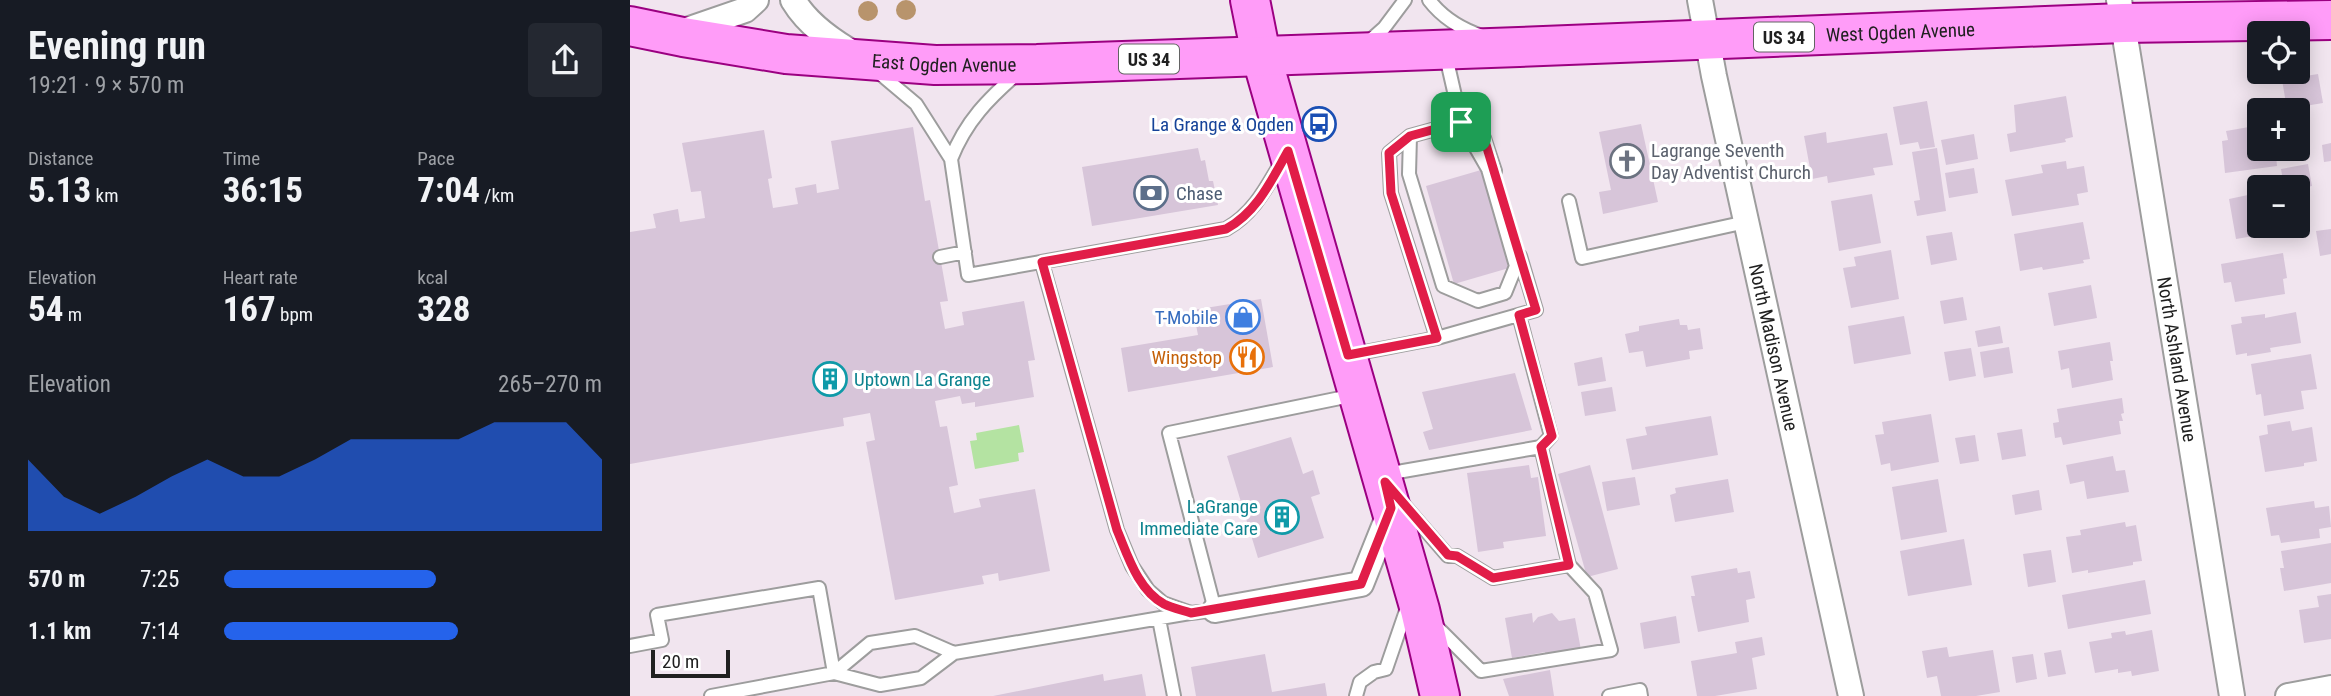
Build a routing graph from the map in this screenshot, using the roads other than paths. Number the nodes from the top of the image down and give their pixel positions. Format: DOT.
graph roads {
  1 [pos="756,0"];
  2 [pos="793,0"];
  3 [pos="1250,0"];
  4 [pos="1405,0"];
  5 [pos="1429,0"];
  6 [pos="1700,0"];
  7 [pos="2121,11"];
  8 [pos="2331,20"];
  9 [pos="630,26"];
  10 [pos="672,35"];
  11 [pos="1706,40"];
  12 [pos="1519,47"];
  13 [pos="1444,48"];
  14 [pos="1357,51"];
  15 [pos="1261,55"];
  16 [pos="864,60"];
  17 [pos="1037,64"];
  18 [pos="1461,122"];
  19 [pos="1410,136"];
  20 [pos="1288,151"];
  21 [pos="951,159"];
  22 [pos="1569,201"];
  23 [pos="1746,222"];
  24 [pos="965,252"];
  25 [pos="940,257"];
  26 [pos="1042,262"];
  27 [pos="1519,315"];
  28 [pos="1437,338"];
  29 [pos="1348,355"];
  30 [pos="1359,394"];
  31 [pos="1541,447"];
  32 [pos="1386,488"];
  33 [pos="1569,565"];
  34 [pos="1417,599"];
  35 [pos="1215,610"];
  36 [pos="1191,613"];
  37 [pos="1159,619"];
  38 [pos="630,646"];
  39 [pos="954,653"];
  40 [pos="834,673"];
  41 [pos="2331,688"];
  42 [pos="711,696"];
  43 [pos="1174,696"];
  44 [pos="1356,696"];
  45 [pos="1440,696"];
  46 [pos="1609,696"];
  47 [pos="1642,696"];
  48 [pos="1851,696"];
  49 [pos="2232,696"];
  50 [pos="2288,696"];
  1 -- 10 [label="street"];
  2 -- 16 [label="street"];
  3 -- 15 [label="main road"];
  4 -- 14 [label="lane"];
  5 -- 12 [label="lane"];
  6 -- 11 [label="street, North Madison Avenue"];
  7 -- 8 [label="main road, West Ogden Avenue / US 34"];
  7 -- 11 [label="main road, West Ogden Avenue / US 34"];
  7 -- 49 [label="street, North Ashland Avenue"];
  9 -- 10 [label="main road, East Ogden Avenue / US 34"];
  10 -- 16 [label="main road, East Ogden Avenue / US 34"];
  11 -- 12 [label="main road, West Ogden Avenue / US 34"];
  11 -- 23 [label="street, North Madison Avenue"];
  12 -- 13 [label="main road, West Ogden Avenue / US 34"];
  13 -- 14 [label="main road, West Ogden Avenue / US 34"];
  13 -- 18 [label="lane"];
  14 -- 15 [label="main road, West Ogden Avenue / US 34"];
  15 -- 17 [label="main road, East Ogden Avenue / US 34"];
  15 -- 20 [label="main road"];
  16 -- 17 [label="main road, East Ogden Avenue / US 34"];
  16 -- 21 [label="lane"];
  17 -- 21 [label="lane"];
  18 -- 19 [label="lane"];
  18 -- 19 [label="lane"];
  18 -- 27 [label="lane"];
  19 -- 28 [label="lane"];
  20 -- 26 [label="lane"];
  20 -- 29 [label="main road"];
  21 -- 24 [label="lane"];
  22 -- 23 [label="lane"];
  23 -- 48 [label="street, North Madison Avenue"];
  24 -- 25 [label="lane"];
  24 -- 26 [label="lane"];
  26 -- 36 [label="lane"];
  27 -- 28 [label="lane"];
  27 -- 31 [label="lane"];
  28 -- 29 [label="lane"];
  29 -- 30 [label="main road"];
  30 -- 32 [label="main road"];
  30 -- 35 [label="lane"];
  31 -- 32 [label="lane"];
  31 -- 33 [label="lane"];
  32 -- 33 [label="lane"];
  32 -- 34 [label="main road"];
  32 -- 35 [label="street"];
  33 -- 34 [label="lane"];
  34 -- 44 [label="lane"];
  34 -- 45 [label="main road"];
  35 -- 36 [label="lane"];
  36 -- 37 [label="lane"];
  37 -- 39 [label="lane"];
  37 -- 43 [label="lane"];
  38 -- 40 [label="lane"];
  39 -- 40 [label="lane"];
  39 -- 40 [label="lane"];
  40 -- 42 [label="lane"];
  41 -- 50 [label="street"];
  46 -- 47 [label="lane"];
}
